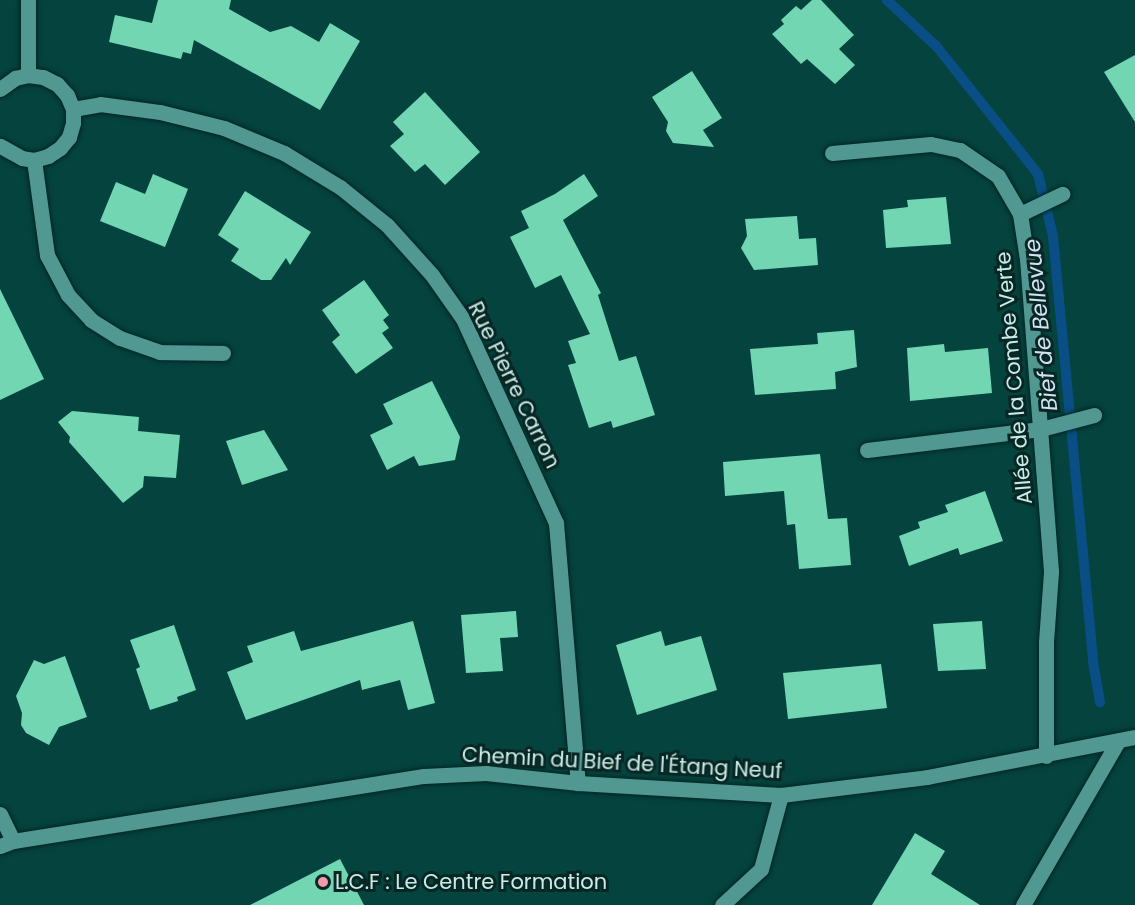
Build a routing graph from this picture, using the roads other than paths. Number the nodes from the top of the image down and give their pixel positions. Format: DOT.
graph roads {
  1 [pos="28,0"];
  2 [pos="28,75"];
  3 [pos="0,89"];
  4 [pos="73,109"];
  5 [pos="0,146"];
  6 [pos="832,153"];
  7 [pos="34,160"];
  8 [pos="1062,194"];
  9 [pos="1020,214"];
  10 [pos="223,353"];
  11 [pos="1094,415"];
  12 [pos="1041,429"];
  13 [pos="867,450"];
  14 [pos="1135,737"];
  15 [pos="1118,741"];
  16 [pos="1046,756"];
  17 [pos="578,783"];
  18 [pos="781,795"];
  19 [pos="0,814"];
  20 [pos="6,844"];
  21 [pos="722,905"];
  22 [pos="1023,905"];
  1 -- 2 [label="street"];
  2 -- 3 [label="street"];
  2 -- 4 [label="street"];
  4 -- 7 [label="street"];
  4 -- 17 [label="street, Rue Pierre Carron"];
  5 -- 7 [label="street"];
  6 -- 9 [label="street, Allée de la Combe Verte"];
  7 -- 10 [label="street"];
  8 -- 9 [label="street"];
  9 -- 12 [label="street, Allée de la Combe Verte"];
  11 -- 12 [label="street"];
  12 -- 13 [label="street"];
  12 -- 16 [label="street, Allée de la Combe Verte"];
  14 -- 15 [label="street, Chemin du Bief de l'Étang Neuf"];
  15 -- 16 [label="street, Chemin du Bief de l'Étang Neuf"];
  15 -- 22 [label="street"];
  16 -- 18 [label="street, Chemin du Bief de l'Étang Neuf"];
  17 -- 18 [label="street, Chemin du Bief de l'Étang Neuf"];
  17 -- 20 [label="street, Chemin du Bief de l'Étang Neuf"];
  18 -- 21 [label="street"];
  19 -- 20 [label="street"];
}
